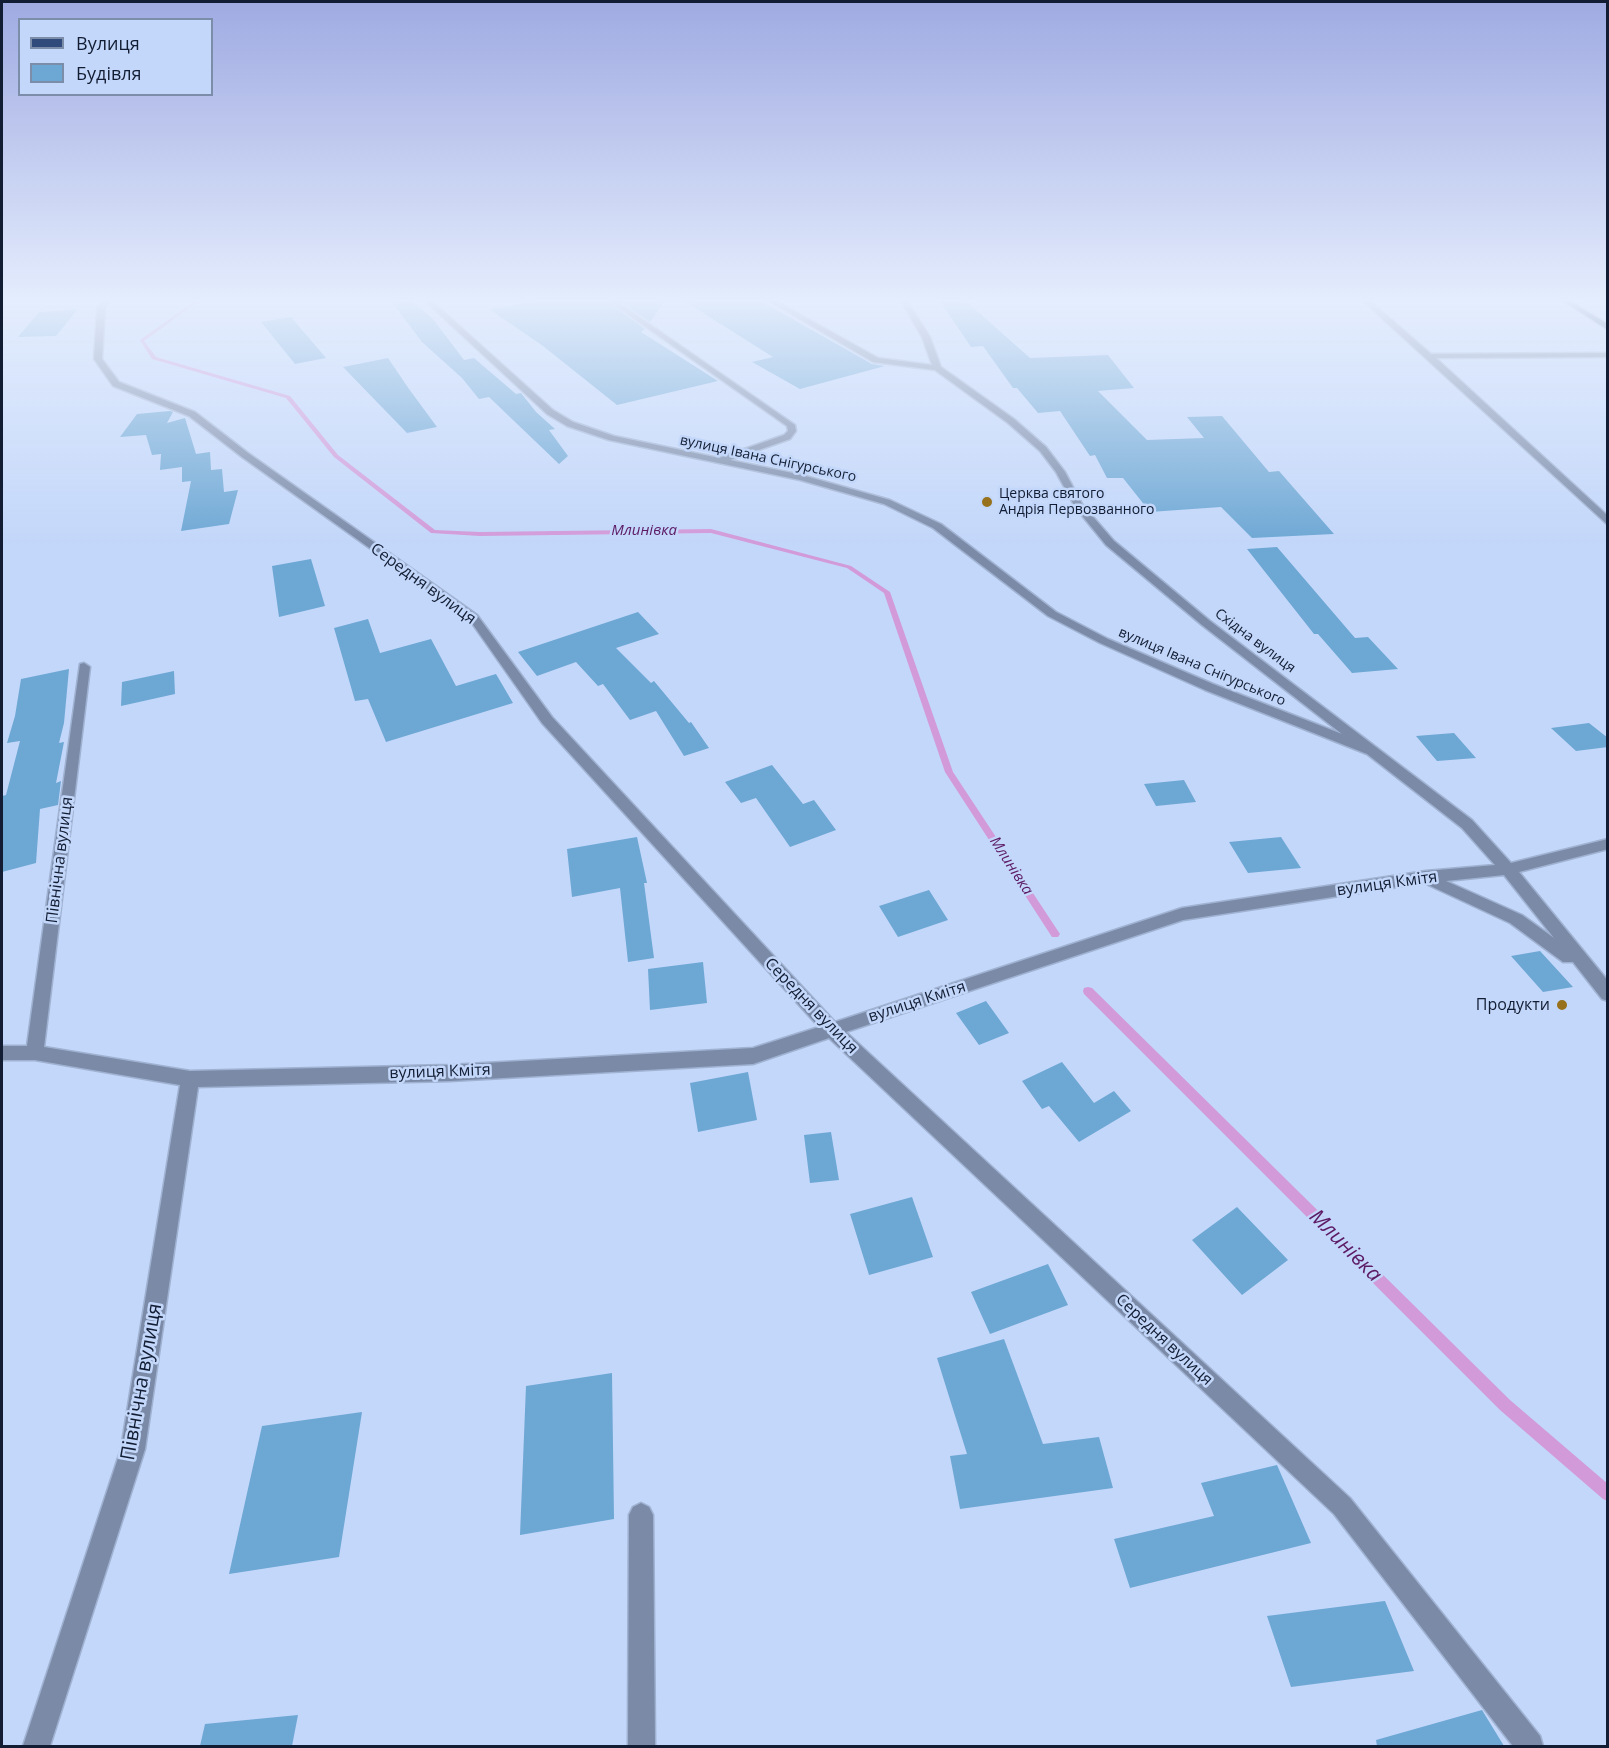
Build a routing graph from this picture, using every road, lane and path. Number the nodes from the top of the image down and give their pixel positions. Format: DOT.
graph roads {
  1 [pos="115,383"];
  2 [pos="518,383"];
  3 [pos="730,383"];
  4 [pos="957,383"];
  5 [pos="1458,383"];
  6 [pos="719,461"];
  7 [pos="1608,522"];
  8 [pos="84,667"];
  9 [pos="1375,752"];
  10 [pos="1608,844"];
  11 [pos="1508,869"];
  12 [pos="1426,877"];
  13 [pos="1590,973"];
  14 [pos="1608,994"];
  15 [pos="832,1030"];
  16 [pos="2,1053"];
  17 [pos="35,1053"];
  18 [pos="190,1078"];
  19 [pos="641,1515"];
  20 [pos="36,1746"];
  21 [pos="642,1746"];
  22 [pos="1530,1746"];
  1 -- 15 [label="street, Середня вулиця"];
  2 -- 6 [label="street, вулиця Івана Снігурського"];
  3 -- 6 [label="street"];
  4 -- 9 [label="street, Східна вулиця"];
  5 -- 7 [label="street"];
  6 -- 9 [label="street, вулиця Івана Снігурського"];
  8 -- 17 [label="street, Північна вулиця"];
  9 -- 11 [label="street, Східна вулиця"];
  10 -- 11 [label="street, вулиця Кмітя"];
  11 -- 12 [label="street, вулиця Кмітя"];
  11 -- 13 [label="street, Східна вулиця"];
  12 -- 13 [label="street"];
  12 -- 15 [label="street, вулиця Кмітя"];
  13 -- 14 [label="street, Східна вулиця"];
  15 -- 18 [label="street, вулиця Кмітя"];
  15 -- 22 [label="street, Середня вулиця"];
  16 -- 17 [label="street, вулиця Кмітя"];
  17 -- 18 [label="street, вулиця Кмітя"];
  18 -- 20 [label="street, Північна вулиця"];
  19 -- 21 [label="street"];
}
